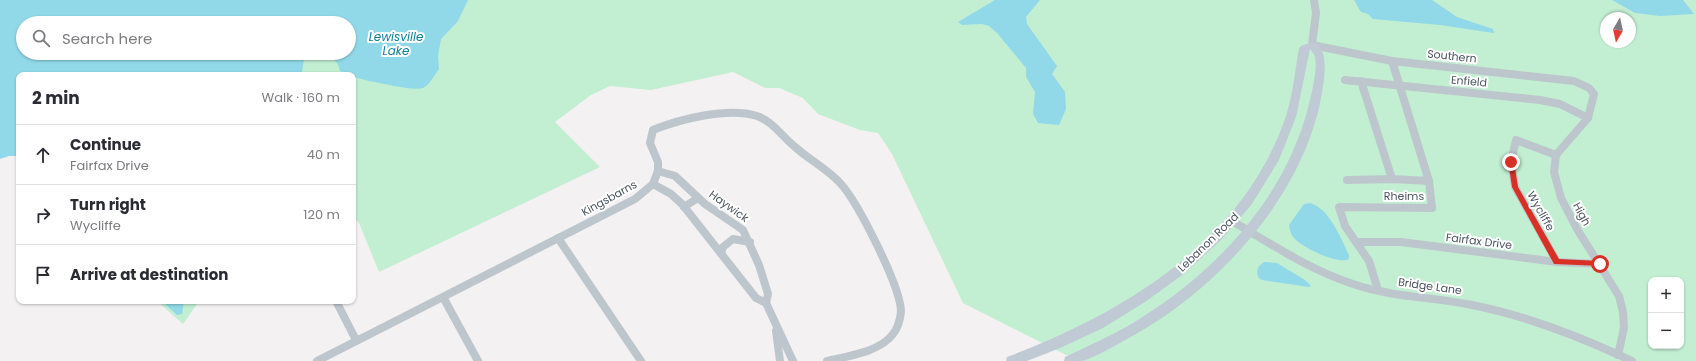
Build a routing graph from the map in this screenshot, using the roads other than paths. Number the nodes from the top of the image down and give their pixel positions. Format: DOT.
graph roads {
  1 [pos="1314,0"];
  2 [pos="1312,45"];
  3 [pos="1392,61"];
  4 [pos="1346,80"];
  5 [pos="1361,81"];
  6 [pos="1398,86"];
  7 [pos="1291,116"];
  8 [pos="1588,118"];
  9 [pos="1309,123"];
  10 [pos="1556,155"];
  11 [pos="658,171"];
  12 [pos="1392,179"];
  13 [pos="1347,180"];
  14 [pos="1428,181"];
  15 [pos="653,184"];
  16 [pos="698,198"];
  17 [pos="684,207"];
  18 [pos="1232,221"];
  19 [pos="1250,231"];
  20 [pos="558,238"];
  21 [pos="750,242"];
  22 [pos="1356,242"];
  23 [pos="720,253"];
  24 [pos="1557,262"];
  25 [pos="1600,264"];
  26 [pos="1378,290"];
  27 [pos="443,297"];
  28 [pos="766,303"];
  29 [pos="338,304"];
  30 [pos="775,324"];
  31 [pos="356,340"];
  32 [pos="1618,355"];
  33 [pos="317,361"];
  34 [pos="478,361"];
  35 [pos="641,361"];
  36 [pos="780,361"];
  37 [pos="793,361"];
  38 [pos="827,361"];
  39 [pos="1012,361"];
  40 [pos="1070,361"];
  41 [pos="1632,361"];
  1 -- 2 [label="street, Lebanon Road"];
  2 -- 3 [label="street, Southern"];
  2 -- 7 [label="street, Lebanon Road"];
  2 -- 9 [label="street, Lebanon Road"];
  3 -- 6 [label="street, Rheims"];
  3 -- 8 [label="street, Southern"];
  4 -- 5 [label="street, Enfield"];
  5 -- 6 [label="street, Enfield"];
  5 -- 12 [label="street"];
  6 -- 8 [label="street, Enfield"];
  6 -- 14 [label="street, Rheims"];
  7 -- 9 [label="street"];
  7 -- 18 [label="street, Lebanon Road"];
  8 -- 10 [label="street"];
  9 -- 19 [label="street, Lebanon Road"];
  10 -- 24 [label="street, Wycliffe"];
  10 -- 25 [label="street, High"];
  11 -- 15 [label="street, Kingsbarns"];
  11 -- 16 [label="street, Haywick"];
  11 -- 38 [label="street"];
  12 -- 13 [label="street"];
  12 -- 14 [label="street"];
  14 -- 22 [label="street, Rheims"];
  15 -- 17 [label="street, Haywick"];
  15 -- 20 [label="street, Kingsbarns"];
  16 -- 17 [label="street"];
  16 -- 21 [label="street, Haywick"];
  17 -- 23 [label="street, Haywick"];
  18 -- 19 [label="street, Bridge Lane"];
  18 -- 39 [label="street, Lebanon Road"];
  19 -- 26 [label="street, Bridge Lane"];
  19 -- 40 [label="street, Lebanon Road"];
  20 -- 27 [label="street, Kingsbarns"];
  20 -- 35 [label="street"];
  21 -- 23 [label="street"];
  21 -- 28 [label="street, Haywick"];
  22 -- 24 [label="street, Fairfax Drive"];
  22 -- 26 [label="street, Rheims"];
  23 -- 28 [label="street, Haywick"];
  24 -- 25 [label="street, Fairfax Drive"];
  25 -- 32 [label="street, High"];
  26 -- 32 [label="street, Bridge Lane"];
  27 -- 31 [label="street, Kingsbarns"];
  27 -- 34 [label="street"];
  28 -- 30 [label="street, Haywick"];
  29 -- 31 [label="street"];
  30 -- 36 [label="street, Haywick"];
  30 -- 37 [label="street, Haywick"];
  31 -- 33 [label="street, Kingsbarns"];
  32 -- 41 [label="street, Bridge Lane"];
}
